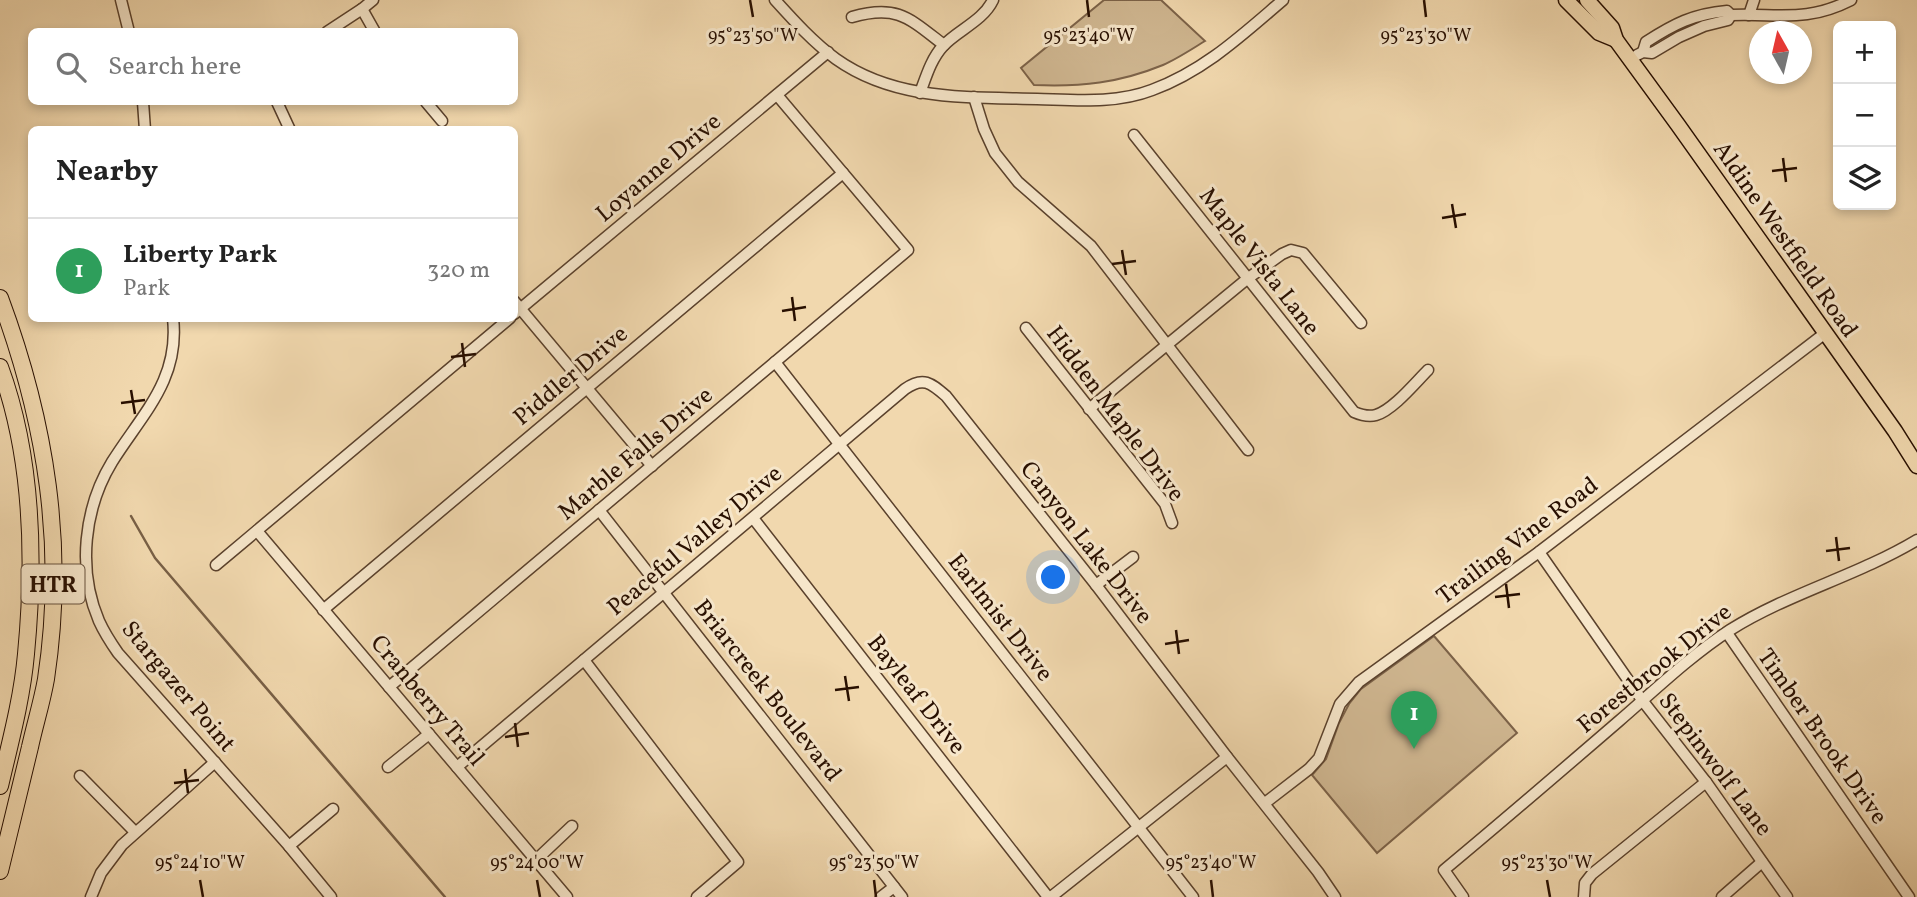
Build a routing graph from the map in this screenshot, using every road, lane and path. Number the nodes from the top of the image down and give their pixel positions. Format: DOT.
graph roads {
  1 [pos="121,0"];
  2 [pos="373,0"];
  3 [pos="775,0"];
  4 [pos="993,0"];
  5 [pos="1283,0"];
  6 [pos="1566,0"];
  7 [pos="1587,0"];
  8 [pos="1754,0"];
  9 [pos="1851,0"];
  10 [pos="362,9"];
  11 [pos="1749,15"];
  12 [pos="852,17"];
  13 [pos="128,28"];
  14 [pos="333,28"];
  15 [pos="373,28"];
  16 [pos="1616,40"];
  17 [pos="944,45"];
  18 [pos="828,52"];
  19 [pos="1630,60"];
  20 [pos="920,93"];
  21 [pos="777,95"];
  22 [pos="974,97"];
  23 [pos="143,105"];
  24 [pos="278,105"];
  25 [pos="429,105"];
  26 [pos="442,121"];
  27 [pos="145,126"];
  28 [pos="288,126"];
  29 [pos="1134,135"];
  30 [pos="843,173"];
  31 [pos="1247,279"];
  32 [pos="0,298"];
  33 [pos="518,307"];
  34 [pos="518,309"];
  35 [pos="173,322"];
  36 [pos="505,322"];
  37 [pos="1361,323"];
  38 [pos="1026,328"];
  39 [pos="1825,334"];
  40 [pos="1167,345"];
  41 [pos="775,362"];
  42 [pos="0,367"];
  43 [pos="1428,370"];
  44 [pos="587,388"];
  45 [pos="1089,409"];
  46 [pos="959,413"];
  47 [pos="841,444"];
  48 [pos="1248,450"];
  49 [pos="652,466"];
  50 [pos="1917,466"];
  51 [pos="599,510"];
  52 [pos="753,518"];
  53 [pos="1172,523"];
  54 [pos="257,531"];
  55 [pos="1917,540"];
  56 [pos="1539,552"];
  57 [pos="1133,556"];
  58 [pos="216,565"];
  59 [pos="1096,585"];
  60 [pos="665,592"];
  61 [pos="323,610"];
  62 [pos="1727,633"];
  63 [pos="584,660"];
  64 [pos="389,687"];
  65 [pos="1642,700"];
  66 [pos="429,734"];
  67 [pos="1227,757"];
  68 [pos="215,762"];
  69 [pos="388,767"];
  70 [pos="457,767"];
  71 [pos="80,776"];
  72 [pos="1706,782"];
  73 [pos="0,786"];
  74 [pos="1265,803"];
  75 [pos="333,809"];
  76 [pos="572,826"];
  77 [pos="1139,828"];
  78 [pos="135,832"];
  79 [pos="289,846"];
  80 [pos="536,860"];
  81 [pos="1762,862"];
  82 [pos="0,871"];
  83 [pos="894,887"];
  84 [pos="91,897"];
  85 [pos="331,897"];
  86 [pos="567,897"];
  87 [pos="697,897"];
  88 [pos="881,897"];
  89 [pos="902,897"];
  90 [pos="1050,897"];
  91 [pos="1194,897"];
  92 [pos="1335,897"];
  93 [pos="1463,897"];
  94 [pos="1584,897"];
  95 [pos="1722,897"];
  96 [pos="1787,897"];
  97 [pos="1909,897"];
  1 -- 13 [label="street"];
  2 -- 10 [label="street"];
  3 -- 18 [label="street"];
  4 -- 17 [label="street"];
  5 -- 22 [label="street"];
  6 -- 16 [label="main road, Aldine Westfield Road"];
  7 -- 16 [label="main road, Aldine Westfield Road"];
  8 -- 11 [label="street"];
  9 -- 11 [label="street"];
  10 -- 14 [label="street"];
  10 -- 15 [label="street"];
  11 -- 19 [label="street"];
  12 -- 17 [label="street"];
  16 -- 19 [label="main road, Aldine Westfield Road"];
  17 -- 20 [label="street"];
  18 -- 20 [label="street"];
  18 -- 21 [label="street, Loyanne Drive"];
  19 -- 39 [label="main road, Aldine Westfield Road"];
  20 -- 22 [label="street"];
  21 -- 30 [label="street"];
  21 -- 33 [label="street, Loyanne Drive"];
  22 -- 40 [label="street"];
  23 -- 27 [label="street"];
  24 -- 28 [label="street"];
  25 -- 26 [label="street"];
  29 -- 31 [label="street, Maple Vista Lane"];
  30 -- 41 [label="street, Marble Falls Drive"];
  30 -- 44 [label="street, Piddler Drive"];
  31 -- 37 [label="street"];
  31 -- 40 [label="street"];
  31 -- 43 [label="street, Maple Vista Lane"];
  32 -- 82 [label="highway, HTR"];
  34 -- 44 [label="street"];
  35 -- 68 [label="street, Stargazer Point"];
  36 -- 54 [label="street"];
  38 -- 45 [label="street, Hidden Maple Drive"];
  39 -- 50 [label="main road, Aldine Westfield Road"];
  39 -- 56 [label="street, Trailing Vine Road"];
  40 -- 45 [label="street"];
  40 -- 48 [label="street"];
  41 -- 47 [label="street, Earlmist Drive"];
  41 -- 49 [label="street, Marble Falls Drive"];
  42 -- 73 [label="highway, HTR"];
  44 -- 49 [label="street"];
  44 -- 61 [label="street, Piddler Drive"];
  45 -- 53 [label="street, Hidden Maple Drive"];
  46 -- 47 [label="street, Peaceful Valley Drive"];
  46 -- 59 [label="street, Canyon Lake Drive"];
  47 -- 52 [label="street, Peaceful Valley Drive"];
  47 -- 77 [label="street, Earlmist Drive"];
  49 -- 51 [label="street, Marble Falls Drive"];
  51 -- 60 [label="street, Briarcreek Boulevard"];
  51 -- 64 [label="street, Marble Falls Drive"];
  52 -- 60 [label="street, Peaceful Valley Drive"];
  52 -- 90 [label="street, Bayleaf Drive"];
  54 -- 58 [label="street"];
  54 -- 61 [label="street, Cranberry Trail"];
  55 -- 62 [label="street, Forestbrook Drive"];
  56 -- 65 [label="street, Stepinwolf Lane"];
  56 -- 74 [label="street, Trailing Vine Road"];
  57 -- 59 [label="street"];
  59 -- 67 [label="street, Canyon Lake Drive"];
  60 -- 63 [label="street, Peaceful Valley Drive"];
  60 -- 83 [label="street, Briarcreek Boulevard"];
  61 -- 64 [label="street, Cranberry Trail"];
  62 -- 65 [label="street, Forestbrook Drive"];
  62 -- 97 [label="street, Timber Brook Drive"];
  63 -- 70 [label="street, Peaceful Valley Drive"];
  63 -- 87 [label="street"];
  64 -- 66 [label="street, Cranberry Trail"];
  65 -- 72 [label="street, Stepinwolf Lane"];
  65 -- 93 [label="street, Forestbrook Drive"];
  66 -- 69 [label="street"];
  66 -- 70 [label="street, Cranberry Trail"];
  67 -- 74 [label="street, Canyon Lake Drive"];
  67 -- 77 [label="street"];
  68 -- 78 [label="street"];
  68 -- 79 [label="street, Stargazer Point"];
  70 -- 80 [label="street, Cranberry Trail"];
  71 -- 78 [label="street"];
  72 -- 81 [label="street, Stepinwolf Lane"];
  72 -- 94 [label="street"];
  74 -- 92 [label="street, Canyon Lake Drive"];
  75 -- 79 [label="street"];
  76 -- 80 [label="street"];
  77 -- 90 [label="street"];
  77 -- 91 [label="street, Earlmist Drive"];
  78 -- 84 [label="street"];
  79 -- 85 [label="street, Stargazer Point"];
  80 -- 86 [label="street, Cranberry Trail"];
  81 -- 95 [label="street"];
  81 -- 96 [label="street, Stepinwolf Lane"];
  83 -- 88 [label="street"];
  83 -- 89 [label="street, Briarcreek Boulevard"];
}
